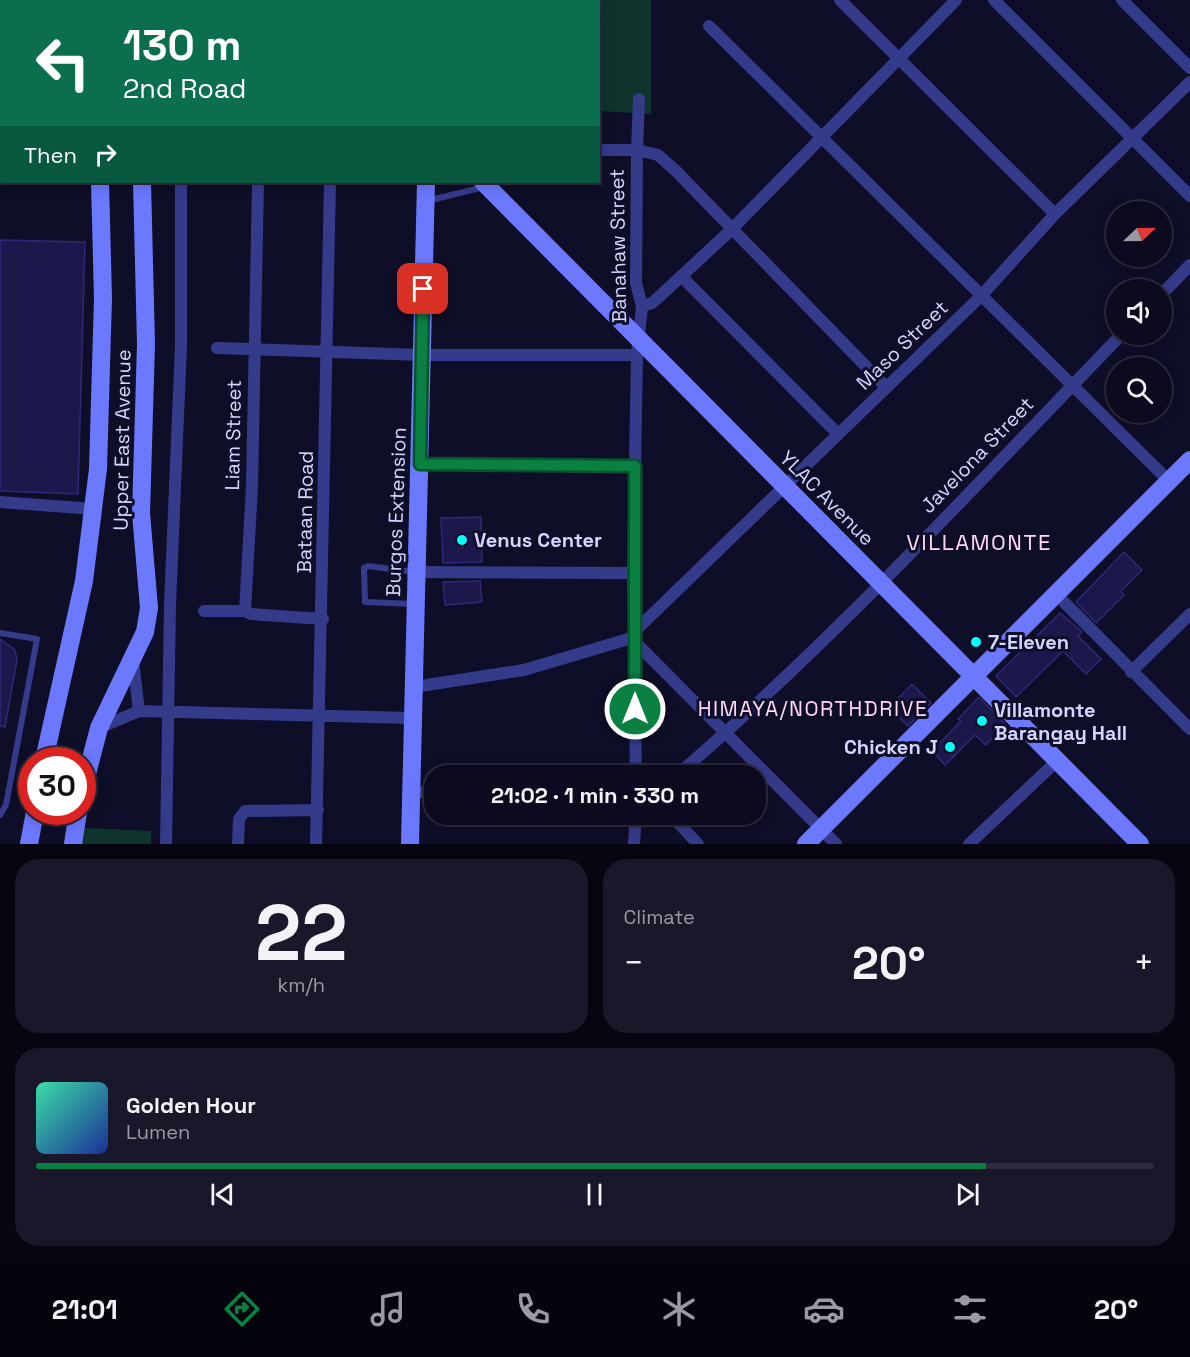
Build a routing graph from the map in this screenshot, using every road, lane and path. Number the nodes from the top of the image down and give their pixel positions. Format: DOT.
graph roads {
  1 [pos="840,0"];
  2 [pos="957,0"];
  3 [pos="994,0"];
  4 [pos="1122,0"];
  5 [pos="709,26"];
  6 [pos="898,59"];
  7 [pos="1190,68"];
  8 [pos="1190,82"];
  9 [pos="639,99"];
  10 [pos="820,136"];
  11 [pos="1133,138"];
  12 [pos="600,150"];
  13 [pos="637,150"];
  14 [pos="100,183"];
  15 [pos="142,183"];
  16 [pos="181,183"];
  17 [pos="258,183"];
  18 [pos="330,183"];
  19 [pos="426,183"];
  20 [pos="485,184"];
  21 [pos="1190,196"];
  22 [pos="426,201"];
  23 [pos="1055,214"];
  24 [pos="731,230"];
  25 [pos="1190,265"];
  26 [pos="681,276"];
  27 [pos="1172,284"];
  28 [pos="980,297"];
  29 [pos="642,306"];
  30 [pos="638,337"];
  31 [pos="1111,345"];
  32 [pos="217,348"];
  33 [pos="254,350"];
  34 [pos="328,352"];
  35 [pos="422,355"];
  36 [pos="637,356"];
  37 [pos="1072,386"];
  38 [pos="886,387"];
  39 [pos="838,434"];
  40 [pos="1190,460"];
  41 [pos="420,464"];
  42 [pos="635,466"];
  43 [pos="1169,481"];
  44 [pos="784,486"];
  45 [pos="0,502"];
  46 [pos="93,509"];
  47 [pos="417,572"];
  48 [pos="633,573"];
  49 [pos="879,583"];
  50 [pos="1057,595"];
  51 [pos="416,604"];
  52 [pos="204,611"];
  53 [pos="245,611"];
  54 [pos="1190,614"];
  55 [pos="323,619"];
  56 [pos="0,633"];
  57 [pos="635,637"];
  58 [pos="133,660"];
  59 [pos="1131,672"];
  60 [pos="976,676"];
  61 [pos="414,687"];
  62 [pos="139,711"];
  63 [pos="168,712"];
  64 [pos="320,716"];
  65 [pos="412,718"];
  66 [pos="99,728"];
  67 [pos="1190,729"];
  68 [pos="724,734"];
  69 [pos="47,747"];
  70 [pos="94,747"];
  71 [pos="1057,761"];
  72 [pos="636,765"];
  73 [pos="689,765"];
  74 [pos="411,792"];
  75 [pos="424,792"];
  76 [pos="318,810"];
  77 [pos="0,815"];
  78 [pos="33,825"];
  79 [pos="76,825"];
  80 [pos="635,825"];
  81 [pos="680,825"];
  82 [pos="821,829"];
  83 [pos="972,843"];
  84 [pos="29,844"];
  85 [pos="73,844"];
  86 [pos="166,844"];
  87 [pos="238,844"];
  88 [pos="316,844"];
  89 [pos="410,844"];
  90 [pos="634,844"];
  91 [pos="698,844"];
  92 [pos="806,844"];
  93 [pos="836,844"];
  94 [pos="1140,844"];
  1 -- 6 [label="street"];
  2 -- 6 [label="street"];
  3 -- 11 [label="street"];
  4 -- 7 [label="street"];
  5 -- 10 [label="street"];
  6 -- 10 [label="street"];
  6 -- 23 [label="street"];
  8 -- 11 [label="street, Maso Street"];
  9 -- 13 [label="street"];
  10 -- 24 [label="street"];
  10 -- 28 [label="street"];
  11 -- 21 [label="street"];
  11 -- 23 [label="street, Maso Street"];
  12 -- 13 [label="street, Banahaw Street"];
  13 -- 24 [label="street"];
  13 -- 29 [label="street, Banahaw Street"];
  14 -- 46 [label="street, Upper East Avenue"];
  15 -- 58 [label="street, Upper East Avenue"];
  16 -- 63 [label="street"];
  17 -- 33 [label="street, Liam Street"];
  18 -- 34 [label="street, Bataan Road"];
  19 -- 22 [label="street, Burgos Extension"];
  20 -- 22 [label="lane"];
  20 -- 30 [label="street, YLAC Avenue"];
  22 -- 35 [label="street, Burgos Extension"];
  23 -- 28 [label="street, Maso Street"];
  24 -- 26 [label="street"];
  24 -- 38 [label="street"];
  25 -- 27 [label="street"];
  26 -- 29 [label="street"];
  26 -- 39 [label="street"];
  28 -- 37 [label="street"];
  28 -- 38 [label="street, Maso Street"];
  29 -- 30 [label="street, Banahaw Street"];
  30 -- 36 [label="street, Banahaw Street"];
  30 -- 44 [label="street, YLAC Avenue"];
  31 -- 37 [label="street, Javelona Street"];
  32 -- 33 [label="street"];
  33 -- 34 [label="street"];
  33 -- 53 [label="street, Liam Street"];
  34 -- 35 [label="street"];
  34 -- 55 [label="street, Bataan Road"];
  35 -- 36 [label="street"];
  35 -- 41 [label="street, Burgos Extension"];
  36 -- 42 [label="street, Banahaw Street"];
  37 -- 43 [label="street"];
  37 -- 49 [label="street, Javelona Street"];
  38 -- 39 [label="street, Maso Street"];
  39 -- 44 [label="street, Maso Street"];
  40 -- 43 [label="street"];
  41 -- 42 [label="street"];
  41 -- 47 [label="street, Burgos Extension"];
  42 -- 48 [label="street, Banahaw Street"];
  43 -- 50 [label="street"];
  44 -- 49 [label="street, YLAC Avenue"];
  44 -- 57 [label="street, Maso Street"];
  45 -- 46 [label="street"];
  46 -- 69 [label="street, Upper East Avenue"];
  47 -- 48 [label="street"];
  47 -- 51 [label="street, Burgos Extension"];
  47 -- 51 [label="lane"];
  48 -- 57 [label="street, Banahaw Street"];
  49 -- 60 [label="street, YLAC Avenue"];
  49 -- 68 [label="street, Javelona Street"];
  50 -- 59 [label="street"];
  50 -- 60 [label="street"];
  51 -- 61 [label="street, Burgos Extension"];
  52 -- 53 [label="street"];
  53 -- 55 [label="street"];
  54 -- 59 [label="street"];
  55 -- 64 [label="street, Bataan Road"];
  56 -- 77 [label="lane"];
  57 -- 61 [label="street"];
  57 -- 68 [label="street"];
  57 -- 72 [label="street, Banahaw Street"];
  58 -- 62 [label="street"];
  58 -- 66 [label="street, Upper East Avenue"];
  59 -- 67 [label="street"];
  60 -- 71 [label="street, YLAC Avenue"];
  60 -- 82 [label="street"];
  61 -- 65 [label="street, Burgos Extension"];
  62 -- 63 [label="street"];
  62 -- 66 [label="street"];
  63 -- 64 [label="street"];
  63 -- 86 [label="street"];
  64 -- 65 [label="street"];
  64 -- 76 [label="street, Bataan Road"];
  65 -- 74 [label="street, Burgos Extension"];
  66 -- 70 [label="street, Upper East Avenue"];
  68 -- 73 [label="street, Javelona Street"];
  68 -- 82 [label="street"];
  71 -- 83 [label="street"];
  71 -- 94 [label="street, YLAC Avenue"];
  74 -- 75 [label="street"];
  74 -- 89 [label="street, Burgos Extension"];
  76 -- 87 [label="street"];
  76 -- 88 [label="street, Bataan Road"];
  78 -- 84 [label="street"];
  79 -- 85 [label="street"];
  80 -- 90 [label="street"];
  81 -- 91 [label="street"];
  82 -- 92 [label="street"];
  82 -- 93 [label="street"];
}
